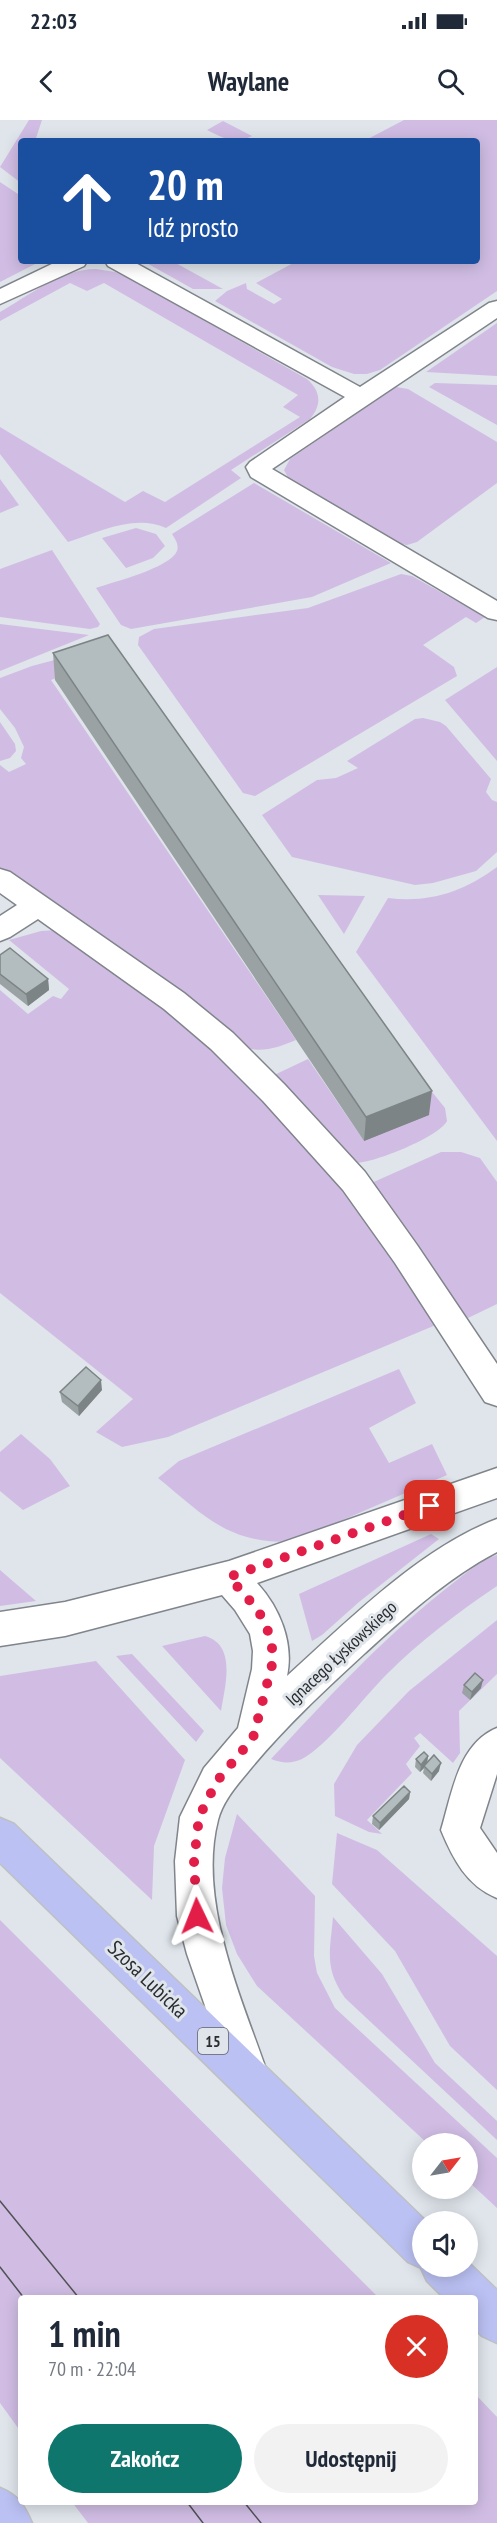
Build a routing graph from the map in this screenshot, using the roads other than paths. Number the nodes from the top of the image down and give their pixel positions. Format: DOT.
graph roads {
  1 [pos="70,264"];
  2 [pos="121,264"];
  3 [pos="0,297"];
  4 [pos="497,308"];
  5 [pos="360,397"];
  6 [pos="497,612"];
  7 [pos="0,879"];
  8 [pos="38,905"];
  9 [pos="0,930"];
  10 [pos="497,1392"];
  11 [pos="497,1483"];
  12 [pos="497,1535"];
  13 [pos="229,1577"];
  14 [pos="0,1629"];
  15 [pos="253,1738"];
  16 [pos="497,1746"];
  17 [pos="0,1837"];
  18 [pos="497,1879"];
  19 [pos="248,2075"];
  20 [pos="412,2236"];
  21 [pos="453,2277"];
  22 [pos="471,2295"];
  23 [pos="478,2302"];
  24 [pos="497,2320"];
  25 [pos="0,2511"];
  26 [pos="9,2523"];
  1 -- 3 [label="street"];
  2 -- 5 [label="street"];
  4 -- 5 [label="street"];
  5 -- 6 [label="street"];
  7 -- 8 [label="street"];
  8 -- 9 [label="street"];
  8 -- 10 [label="street"];
  11 -- 13 [label="street"];
  12 -- 15 [label="street, Ignacego Łyskowskiego"];
  13 -- 14 [label="street"];
  13 -- 15 [label="street"];
  15 -- 19 [label="street, Ignacego Łyskowskiego"];
  16 -- 18 [label="street"];
  17 -- 19 [label="main road, Szosa Lubicka / 15"];
  19 -- 20 [label="main road, Szosa Lubicka / 15"];
  21 -- 22 [label="main road"];
  23 -- 24 [label="main road"];
  25 -- 26 [label="main road"];
}
